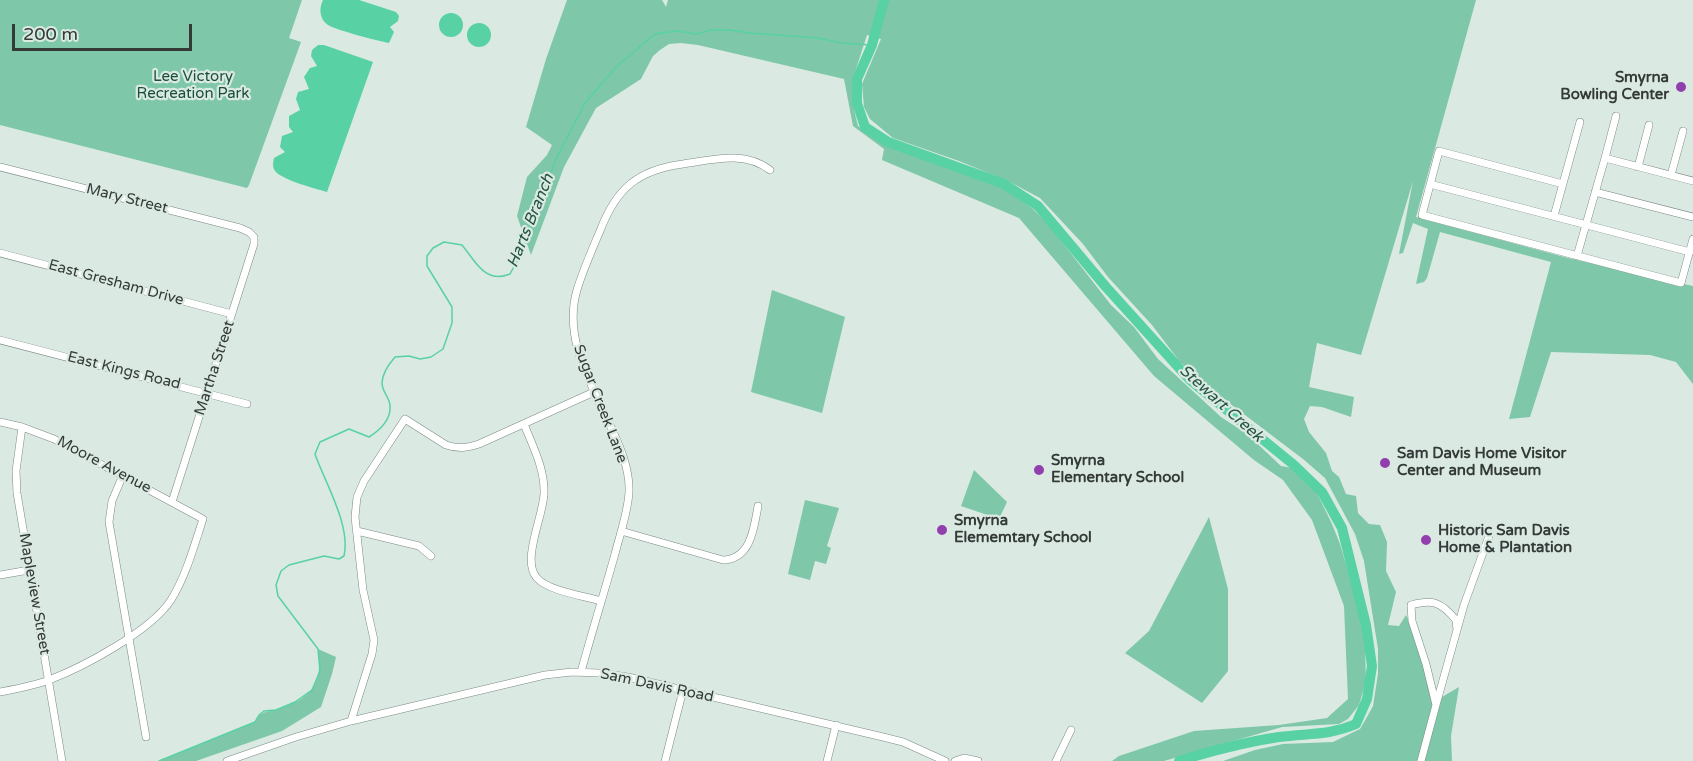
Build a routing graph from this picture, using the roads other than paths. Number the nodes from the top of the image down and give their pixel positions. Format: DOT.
graph roads {
  1 [pos="1616,116"];
  2 [pos="1580,122"];
  3 [pos="1650,125"];
  4 [pos="1683,131"];
  5 [pos="1605,158"];
  6 [pos="1638,166"];
  7 [pos="0,167"];
  8 [pos="770,170"];
  9 [pos="1671,176"];
  10 [pos="1693,181"];
  11 [pos="1430,184"];
  12 [pos="1563,184"];
  13 [pos="1595,192"];
  14 [pos="1554,216"];
  15 [pos="1693,217"];
  16 [pos="1586,224"];
  17 [pos="253,234"];
  18 [pos="1693,239"];
  19 [pos="1690,252"];
  20 [pos="0,253"];
  21 [pos="1577,256"];
  22 [pos="232,314"];
  23 [pos="0,340"];
  24 [pos="207,392"];
  25 [pos="594,392"];
  26 [pos="247,404"];
  27 [pos="0,422"];
  28 [pos="524,424"];
  29 [pos="22,427"];
  30 [pos="123,475"];
  31 [pos="172,502"];
  32 [pos="758,506"];
  33 [pos="357,531"];
  34 [pos="621,531"];
  35 [pos="1488,536"];
  36 [pos="431,556"];
  37 [pos="29,570"];
  38 [pos="0,575"];
  39 [pos="602,601"];
  40 [pos="1457,630"];
  41 [pos="130,637"];
  42 [pos="581,672"];
  43 [pos="48,680"];
  44 [pos="683,690"];
  45 [pos="0,692"];
  46 [pos="1436,705"];
  47 [pos="351,721"];
  48 [pos="836,725"];
  49 [pos="1071,730"];
  50 [pos="146,737"];
  51 [pos="62,761"];
  52 [pos="227,761"];
  53 [pos="665,761"];
  54 [pos="827,761"];
  55 [pos="945,761"];
  56 [pos="955,761"];
  57 [pos="978,761"];
  58 [pos="1056,761"];
  59 [pos="1421,761"];
  1 -- 5 [label="street"];
  2 -- 12 [label="street"];
  3 -- 6 [label="street"];
  4 -- 9 [label="street"];
  5 -- 6 [label="street"];
  5 -- 13 [label="street"];
  6 -- 9 [label="street"];
  7 -- 17 [label="street, Mary Street"];
  8 -- 25 [label="street, Sugar Creek Lane"];
  9 -- 10 [label="street"];
  11 -- 12 [label="street"];
  11 -- 14 [label="street"];
  11 -- 21 [label="street"];
  12 -- 14 [label="street"];
  13 -- 15 [label="street"];
  13 -- 16 [label="street"];
  14 -- 16 [label="street"];
  16 -- 19 [label="street"];
  16 -- 21 [label="street"];
  17 -- 22 [label="street, Martha Street"];
  18 -- 19 [label="street"];
  19 -- 21 [label="street"];
  20 -- 22 [label="street, East Gresham Drive"];
  22 -- 24 [label="street, Martha Street"];
  23 -- 24 [label="street, East Kings Road"];
  24 -- 26 [label="street, East Kings Road"];
  24 -- 31 [label="street, Martha Street"];
  25 -- 28 [label="street"];
  25 -- 34 [label="street, Sugar Creek Lane"];
  27 -- 29 [label="street, Moore Avenue"];
  28 -- 33 [label="street"];
  28 -- 39 [label="street"];
  29 -- 30 [label="street, Moore Avenue"];
  29 -- 37 [label="street, Mapleview Street"];
  30 -- 31 [label="street, Moore Avenue"];
  30 -- 41 [label="street"];
  31 -- 41 [label="street, Moore Avenue"];
  32 -- 34 [label="street"];
  33 -- 36 [label="street"];
  33 -- 47 [label="street"];
  34 -- 39 [label="street, Sugar Creek Lane"];
  35 -- 40 [label="street"];
  37 -- 38 [label="street"];
  37 -- 43 [label="street, Mapleview Street"];
  39 -- 42 [label="street, Sugar Creek Lane"];
  40 -- 46 [label="street"];
  40 -- 46 [label="street"];
  41 -- 43 [label="street"];
  41 -- 50 [label="street"];
  42 -- 44 [label="street, Sam Davis Road"];
  42 -- 47 [label="street, Sam Davis Road"];
  43 -- 45 [label="street"];
  43 -- 51 [label="street, Mapleview Street"];
  44 -- 48 [label="street, Sam Davis Road"];
  44 -- 53 [label="street"];
  46 -- 59 [label="street"];
  47 -- 52 [label="street, Sam Davis Road"];
  48 -- 54 [label="street"];
  48 -- 55 [label="street, Sam Davis Road"];
  49 -- 58 [label="street"];
  56 -- 57 [label="street"];
}
